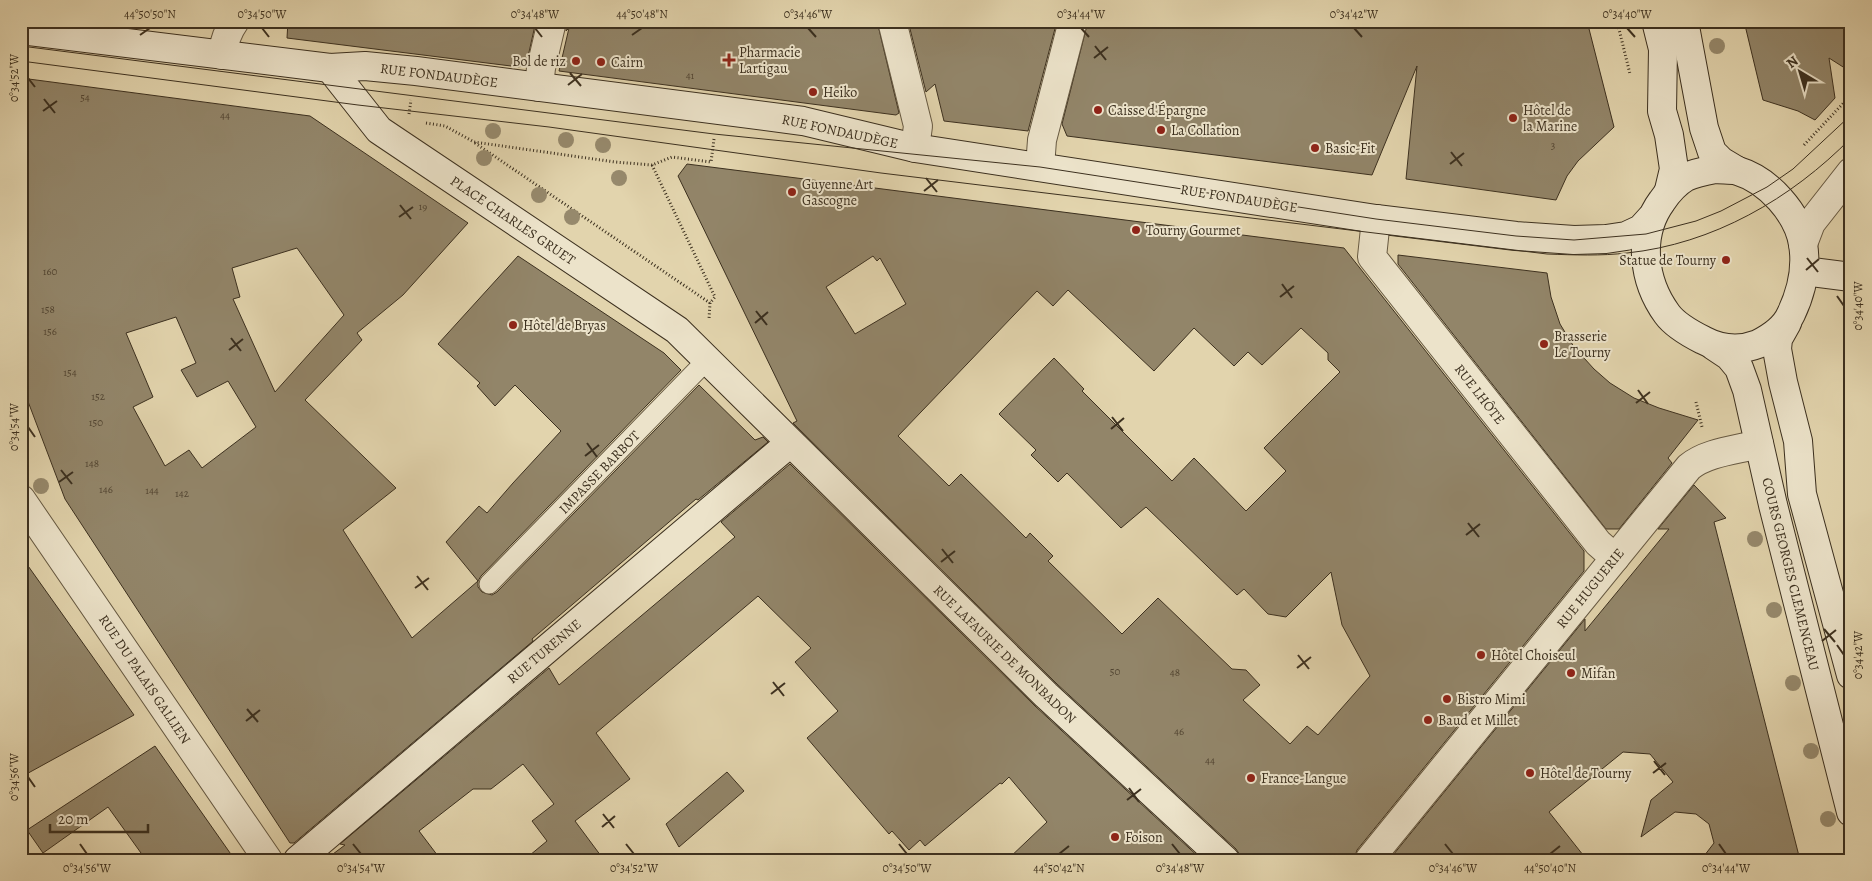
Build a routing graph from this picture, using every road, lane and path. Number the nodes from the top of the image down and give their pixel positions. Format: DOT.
graph roads {
  1 [pos="235,21"];
  2 [pos="552,21"];
  3 [pos="892,21"];
  4 [pos="1073,21"];
  5 [pos="1656,21"];
  6 [pos="1684,21"];
  7 [pos="21,30"];
  8 [pos="222,55"];
  9 [pos="330,68"];
  10 [pos="416,71"];
  11 [pos="540,87"];
  12 [pos="1851,96"];
  13 [pos="718,110"];
  14 [pos="402,131"];
  15 [pos="474,142"];
  16 [pos="1804,145"];
  17 [pos="915,148"];
  18 [pos="652,165"];
  19 [pos="1040,167"];
  20 [pos="1736,170"];
  21 [pos="1851,172"];
  22 [pos="1669,190"];
  23 [pos="1651,218"];
  24 [pos="1376,219"];
  25 [pos="1803,244"];
  26 [pos="1804,271"];
  27 [pos="1851,277"];
  28 [pos="710,303"];
  29 [pos="1787,323"];
  30 [pos="1714,346"];
  31 [pos="708,359"];
  32 [pos="790,442"];
  33 [pos="1759,444"];
  34 [pos="21,499"];
  35 [pos="1616,558"];
  36 [pos="489,584"];
  37 [pos="1851,675"];
  38 [pos="1851,812"];
  39 [pos="268,860"];
  40 [pos="298,860"];
  41 [pos="1225,860"];
  42 [pos="1369,860"];
  1 -- 8 [label="street"];
  2 -- 11 [label="street"];
  3 -- 17 [label="street"];
  4 -- 19 [label="street"];
  5 -- 22 [label="street"];
  6 -- 20 [label="street"];
  7 -- 8 [label="street, RUE FONDAUDÈGE"];
  8 -- 9 [label="street, RUE FONDAUDÈGE"];
  9 -- 10 [label="street, RUE FONDAUDÈGE"];
  9 -- 14 [label="street, PLACE CHARLES GRUET"];
  10 -- 11 [label="street, RUE FONDAUDÈGE"];
  10 -- 14 [label="path"];
  11 -- 13 [label="street, RUE FONDAUDÈGE"];
  12 -- 16 [label="path"];
  13 -- 17 [label="street, RUE FONDAUDÈGE"];
  13 -- 18 [label="path"];
  14 -- 15 [label="path"];
  14 -- 31 [label="street, PLACE CHARLES GRUET"];
  15 -- 18 [label="path"];
  15 -- 28 [label="path"];
  17 -- 19 [label="street, RUE FONDAUDÈGE"];
  18 -- 28 [label="path"];
  19 -- 24 [label="street, RUE FONDAUDÈGE"];
  20 -- 22 [label="street"];
  20 -- 25 [label="street"];
  21 -- 25 [label="street"];
  22 -- 23 [label="street"];
  23 -- 24 [label="street, RUE FONDAUDÈGE"];
  23 -- 30 [label="street"];
  24 -- 35 [label="street, RUE LHÔTE"];
  25 -- 26 [label="street"];
  26 -- 27 [label="street"];
  26 -- 29 [label="street"];
  28 -- 31 [label="path"];
  29 -- 30 [label="street"];
  29 -- 37 [label="street"];
  30 -- 33 [label="street, COURS GEORGES CLEMENCEAU"];
  31 -- 32 [label="street, PLACE CHARLES GRUET"];
  31 -- 36 [label="lane, IMPASSE BARBOT"];
  32 -- 40 [label="street, RUE TURENNE"];
  32 -- 41 [label="street, RUE LAFAURIE DE MONBADON"];
  33 -- 35 [label="street, RUE HUGUERIE"];
  33 -- 38 [label="street, COURS GEORGES CLEMENCEAU"];
  34 -- 39 [label="street, RUE DU PALAIS GALLIEN"];
  35 -- 42 [label="street, RUE HUGUERIE"];
}
